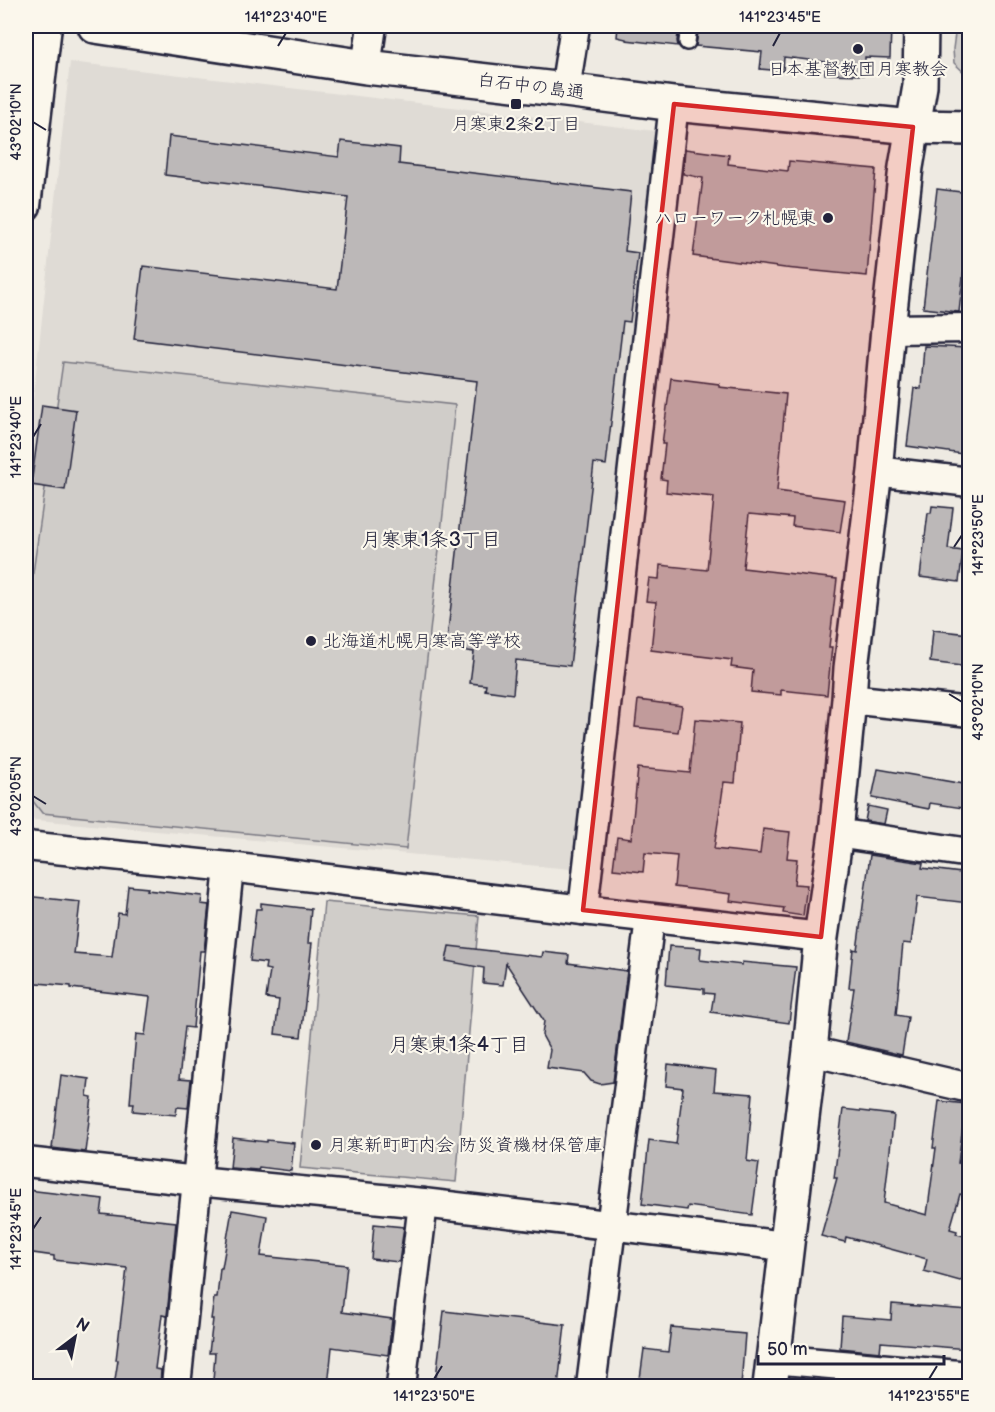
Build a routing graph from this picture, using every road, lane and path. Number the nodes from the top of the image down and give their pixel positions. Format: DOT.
graph roads {
  1 [pos="47,26"];
  2 [pos="95,26"];
  3 [pos="372,26"];
  4 [pos="575,26"];
  5 [pos="689,26"];
  6 [pos="921,26"];
  7 [pos="687,42"];
  8 [pos="366,67"];
  9 [pos="565,90"];
  10 [pos="674,104"];
  11 [pos="913,127"];
  12 [pos="969,128"];
  13 [pos="26,206"];
  14 [pos="969,328"];
  15 [pos="888,329"];
  16 [pos="875,471"];
  17 [pos="969,482"];
  18 [pos="849,699"];
  19 [pos="969,712"];
  20 [pos="836,833"];
  21 [pos="26,846"];
  22 [pos="969,853"];
  23 [pos="229,867"];
  24 [pos="583,910"];
  25 [pos="650,918"];
  26 [pos="821,937"];
  27 [pos="810,1051"];
  28 [pos="969,1088"];
  29 [pos="26,1162"];
  30 [pos="197,1181"];
  31 [pos="423,1203"];
  32 [pos="612,1225"];
  33 [pos="785,1246"];
  34 [pos="771,1372"];
  35 [pos="969,1376"];
  36 [pos="176,1386"];
  37 [pos="401,1386"];
  38 [pos="591,1386"];
  1 -- 13 [label="street"];
  2 -- 8 [label="street, 白石中の島通"];
  3 -- 8 [label="street"];
  4 -- 9 [label="street"];
  5 -- 7 [label="lane"];
  6 -- 11 [label="street"];
  8 -- 9 [label="street, 白石中の島通"];
  9 -- 10 [label="street, 白石中の島通"];
  10 -- 11 [label="street, 白石中の島通"];
  10 -- 24 [label="street"];
  11 -- 12 [label="street, 白石中の島通"];
  11 -- 15 [label="street"];
  14 -- 15 [label="street"];
  15 -- 16 [label="street"];
  16 -- 17 [label="street"];
  16 -- 18 [label="street"];
  18 -- 19 [label="street"];
  18 -- 20 [label="street"];
  20 -- 22 [label="street"];
  20 -- 26 [label="street"];
  21 -- 23 [label="street"];
  23 -- 24 [label="street"];
  23 -- 30 [label="street"];
  24 -- 25 [label="street"];
  25 -- 26 [label="street"];
  25 -- 32 [label="street"];
  26 -- 27 [label="street"];
  27 -- 28 [label="street"];
  27 -- 33 [label="street"];
  29 -- 30 [label="street"];
  30 -- 31 [label="street"];
  30 -- 36 [label="street"];
  31 -- 32 [label="street"];
  31 -- 37 [label="street"];
  32 -- 33 [label="street"];
  32 -- 38 [label="street"];
  33 -- 34 [label="street"];
  34 -- 35 [label="street"];
}
